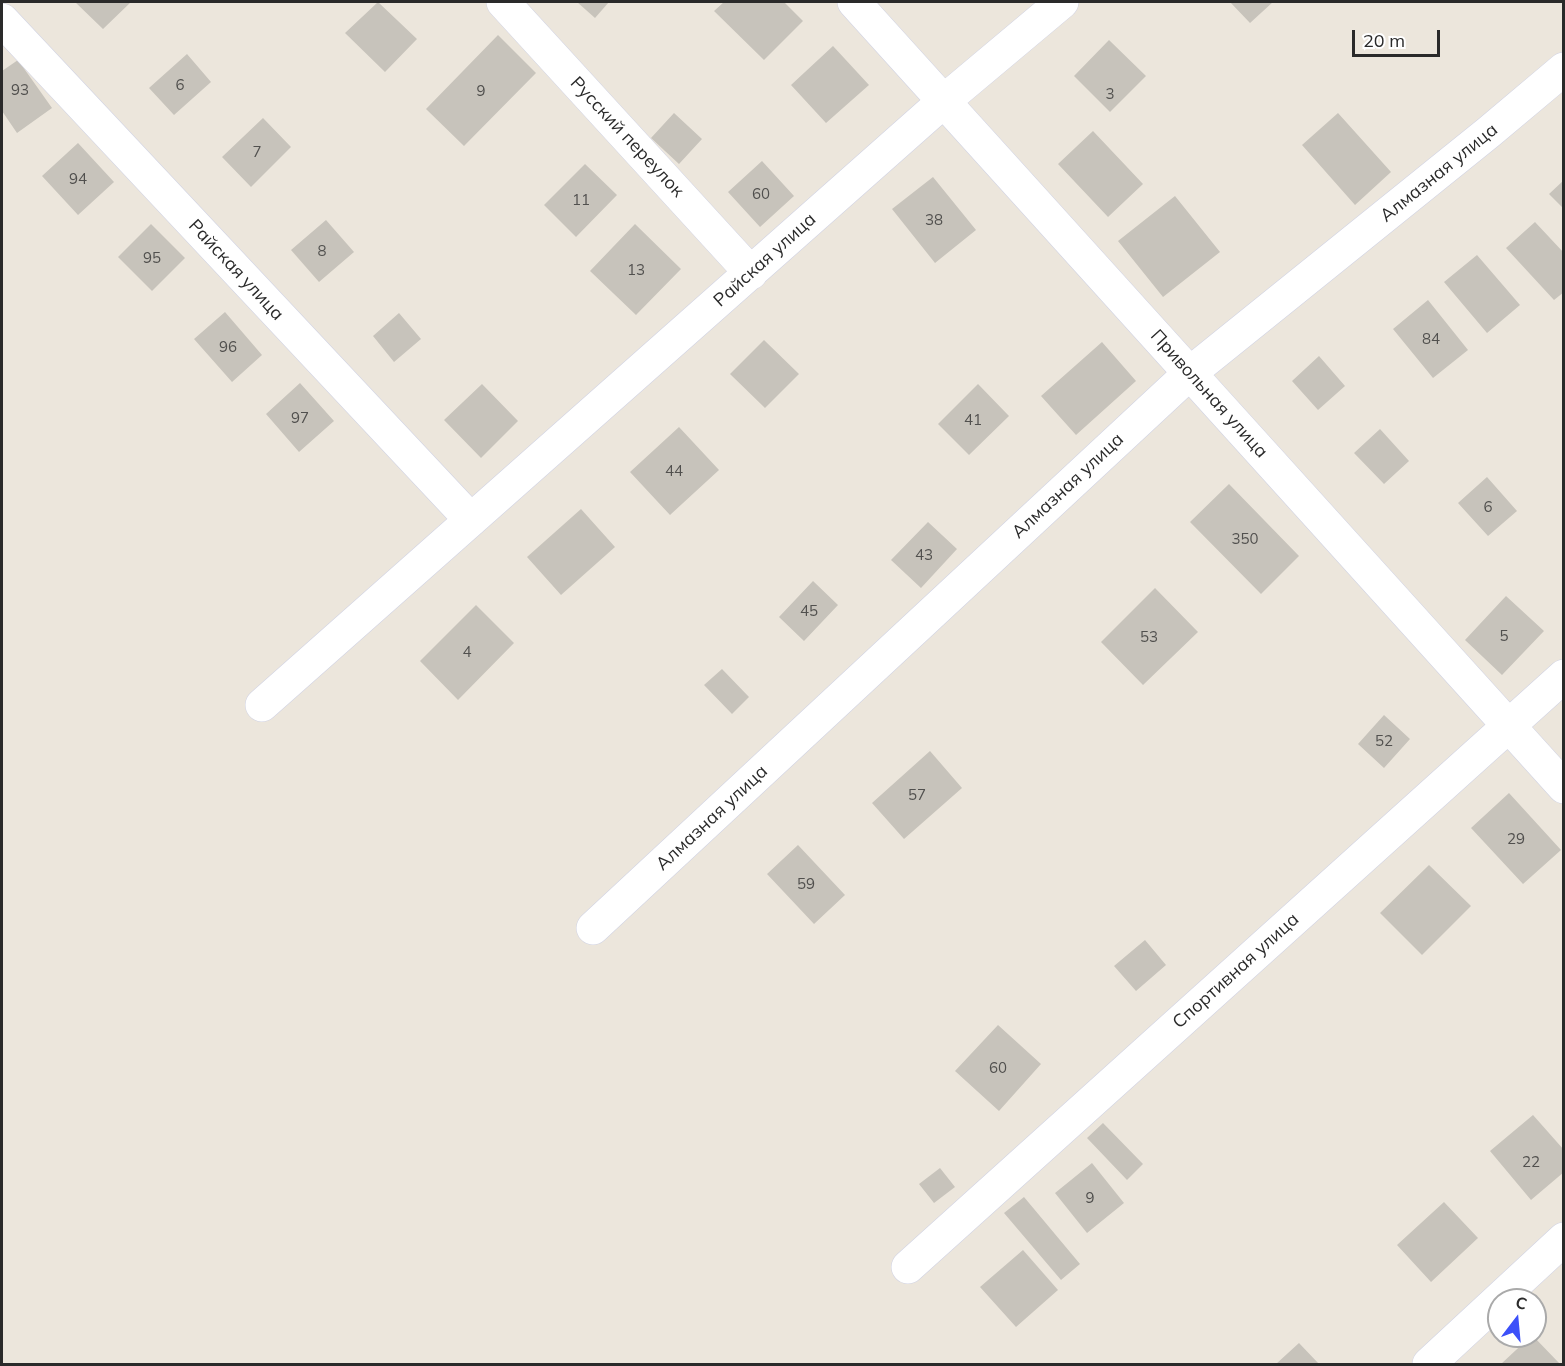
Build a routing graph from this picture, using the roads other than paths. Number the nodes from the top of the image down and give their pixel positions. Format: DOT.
graph roads {
  1 [pos="504,2"];
  2 [pos="854,2"];
  3 [pos="1062,2"];
  4 [pos="2,20"];
  5 [pos="1563,69"];
  6 [pos="944,101"];
  7 [pos="751,273"];
  8 [pos="1190,373"];
  9 [pos="471,520"];
  10 [pos="1563,676"];
  11 [pos="262,705"];
  12 [pos="1508,726"];
  13 [pos="1563,787"];
  14 [pos="593,928"];
  15 [pos="1563,1239"];
  16 [pos="908,1267"];
  17 [pos="1429,1365"];
  1 -- 7 [label="street, Русский переулок"];
  2 -- 6 [label="street, Привольная улица"];
  3 -- 6 [label="street, Райская улица"];
  4 -- 9 [label="street, Райская улица"];
  5 -- 8 [label="street, Алмазная улица"];
  6 -- 7 [label="street, Райская улица"];
  6 -- 8 [label="street, Привольная улица"];
  7 -- 9 [label="street, Райская улица"];
  8 -- 12 [label="street, Привольная улица"];
  8 -- 14 [label="street, Алмазная улица"];
  9 -- 11 [label="street, Райская улица"];
  10 -- 12 [label="street, Спортивная улица"];
  12 -- 13 [label="street, Привольная улица"];
  12 -- 16 [label="street, Спортивная улица"];
  15 -- 17 [label="street"];
}
